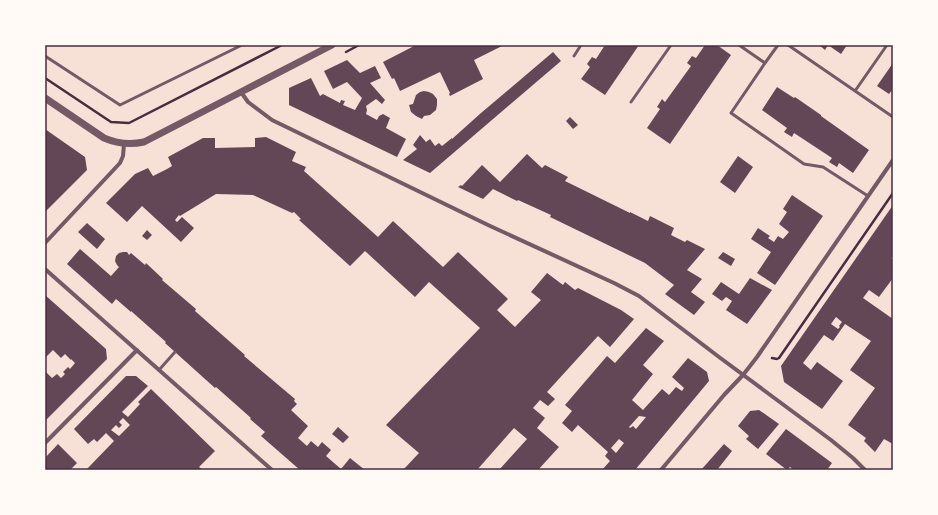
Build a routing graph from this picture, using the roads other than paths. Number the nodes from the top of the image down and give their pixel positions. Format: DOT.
graph roads {
  1 [pos="242,45"];
  2 [pos="332,45"];
  3 [pos="581,45"];
  4 [pos="671,45"];
  5 [pos="739,45"];
  6 [pos="778,45"];
  7 [pos="788,45"];
  8 [pos="887,45"];
  9 [pos="45,56"];
  10 [pos="574,56"];
  11 [pos="764,63"];
  12 [pos="855,90"];
  13 [pos="241,92"];
  14 [pos="45,98"];
  15 [pos="631,102"];
  16 [pos="893,117"];
  17 [pos="124,144"];
  18 [pos="893,160"];
  19 [pos="868,196"];
  20 [pos="45,243"];
  21 [pos="45,269"];
  22 [pos="137,350"];
  23 [pos="175,352"];
  24 [pos="159,370"];
  25 [pos="743,375"];
  26 [pos="45,443"];
  27 [pos="272,470"];
  28 [pos="661,470"];
  29 [pos="865,470"];
  1 -- 9 [label="lane"];
  2 -- 13 [label="street"];
  3 -- 10 [label="lane"];
  4 -- 15 [label="lane"];
  5 -- 11 [label="lane"];
  6 -- 11 [label="lane"];
  7 -- 12 [label="lane"];
  8 -- 12 [label="lane"];
  11 -- 19 [label="lane"];
  12 -- 16 [label="lane"];
  13 -- 17 [label="street"];
  13 -- 25 [label="street"];
  14 -- 17 [label="street"];
  17 -- 20 [label="street"];
  18 -- 19 [label="street"];
  19 -- 25 [label="street"];
  21 -- 22 [label="street"];
  22 -- 24 [label="street"];
  22 -- 26 [label="street"];
  23 -- 24 [label="lane"];
  24 -- 27 [label="street"];
  25 -- 28 [label="street"];
  25 -- 29 [label="street"];
}
